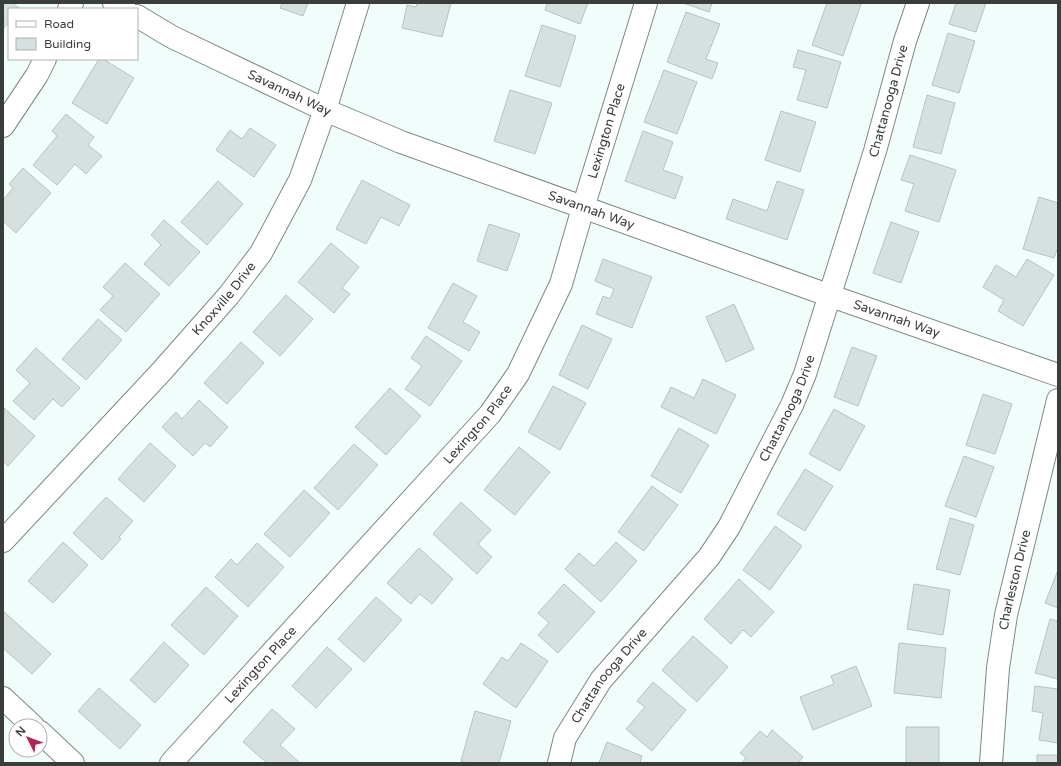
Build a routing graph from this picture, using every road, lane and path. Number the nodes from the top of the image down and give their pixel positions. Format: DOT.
graph roads {
  1 [pos="114,3"];
  2 [pos="358,3"];
  3 [pos="646,3"];
  4 [pos="918,3"];
  5 [pos="123,8"];
  6 [pos="138,17"];
  7 [pos="44,60"];
  8 [pos="325,110"];
  9 [pos="3,126"];
  10 [pos="583,208"];
  11 [pos="828,296"];
  12 [pos="1058,374"];
  13 [pos="1058,400"];
  14 [pos="3,541"];
  15 [pos="3,698"];
  16 [pos="24,718"];
  17 [pos="48,740"];
  18 [pos="73,763"];
  19 [pos="170,763"];
  20 [pos="559,763"];
  21 [pos="991,763"];
  1 -- 5 [label="street"];
  2 -- 8 [label="street, Knoxville Drive"];
  3 -- 10 [label="street, Lexington Place"];
  4 -- 11 [label="street, Chattanooga Drive"];
  6 -- 8 [label="street, Savannah Way"];
  7 -- 9 [label="street"];
  8 -- 10 [label="street, Savannah Way"];
  8 -- 14 [label="street, Knoxville Drive"];
  10 -- 11 [label="street, Savannah Way"];
  10 -- 19 [label="street, Lexington Place"];
  11 -- 12 [label="street, Savannah Way"];
  11 -- 20 [label="street, Chattanooga Drive"];
  13 -- 21 [label="street, Charleston Drive"];
  15 -- 16 [label="street"];
  17 -- 18 [label="street"];
}
